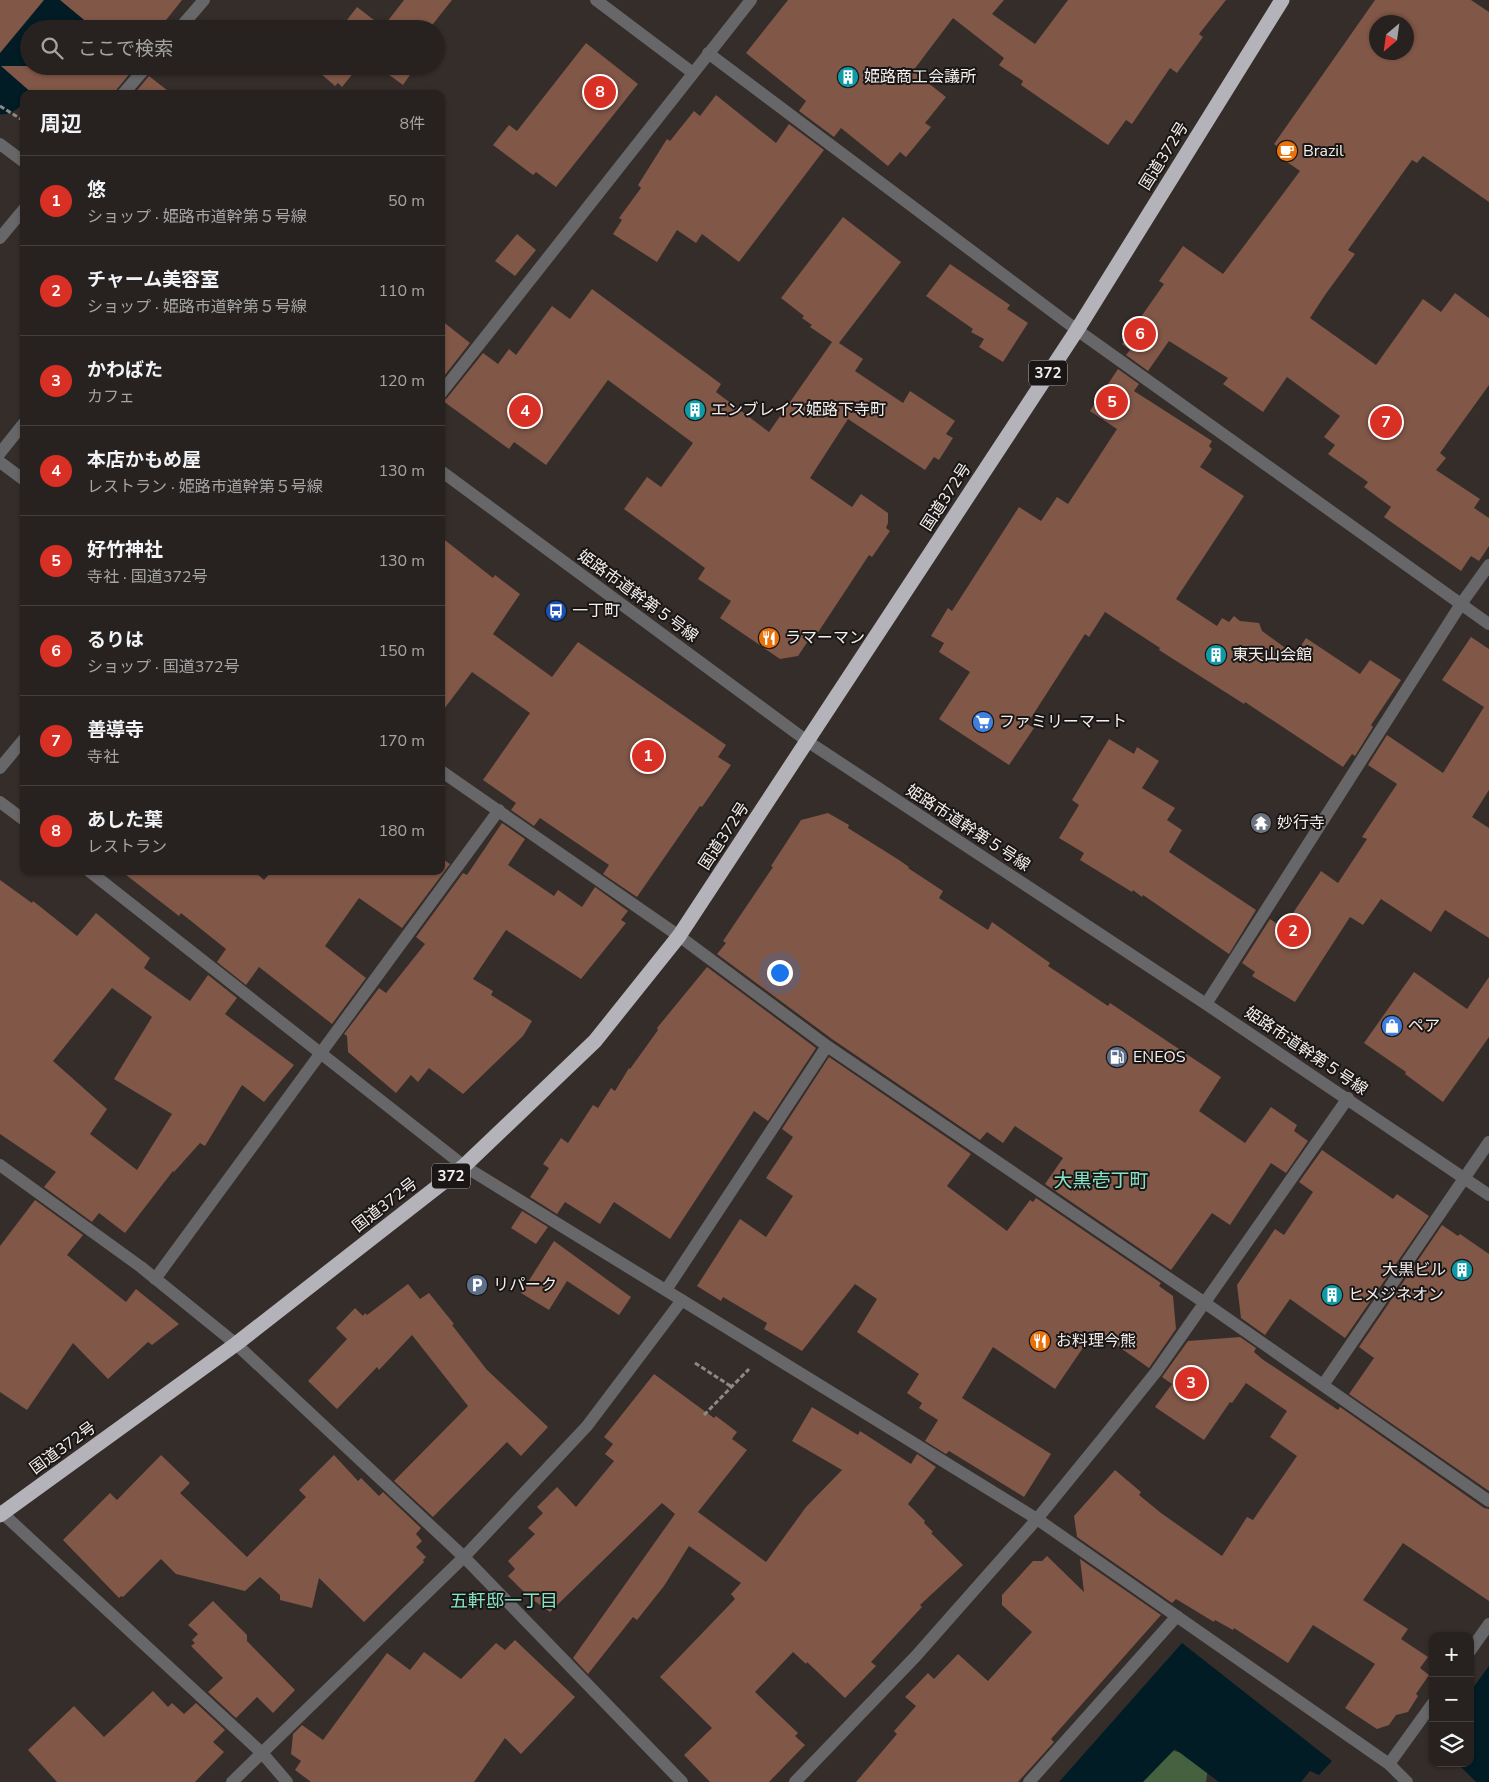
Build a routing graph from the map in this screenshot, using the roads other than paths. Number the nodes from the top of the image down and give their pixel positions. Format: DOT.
graph roads {
  1 [pos="204,0"];
  2 [pos="596,0"];
  3 [pos="750,0"];
  4 [pos="1282,0"];
  5 [pos="187,20"];
  6 [pos="708,53"];
  7 [pos="693,73"];
  8 [pos="139,75"];
  9 [pos="126,90"];
  10 [pos="0,144"];
  11 [pos="20,159"];
  12 [pos="20,214"];
  13 [pos="0,238"];
  14 [pos="1076,330"];
  15 [pos="445,388"];
  16 [pos="20,428"];
  17 [pos="0,453"];
  18 [pos="0,462"];
  19 [pos="445,474"];
  20 [pos="20,477"];
  21 [pos="1489,565"];
  22 [pos="1460,604"];
  23 [pos="1489,624"];
  24 [pos="807,741"];
  25 [pos="20,744"];
  26 [pos="0,768"];
  27 [pos="445,774"];
  28 [pos="0,802"];
  29 [pos="499,810"];
  30 [pos="20,817"];
  31 [pos="94,875"];
  32 [pos="679,936"];
  33 [pos="1206,1004"];
  34 [pos="827,1046"];
  35 [pos="322,1054"];
  36 [pos="1348,1098"];
  37 [pos="1489,1142"];
  38 [pos="0,1165"];
  39 [pos="464,1166"];
  40 [pos="1465,1178"];
  41 [pos="1489,1195"];
  42 [pos="155,1279"];
  43 [pos="666,1290"];
  44 [pos="682,1300"];
  45 [pos="1205,1303"];
  46 [pos="236,1344"];
  47 [pos="1323,1385"];
  48 [pos="1489,1501"];
  49 [pos="1,1513"];
  50 [pos="1037,1519"];
  51 [pos="464,1557"];
  52 [pos="1177,1616"];
  53 [pos="1489,1624"];
  54 [pos="1474,1645"];
  55 [pos="1429,1709"];
  56 [pos="263,1754"];
  57 [pos="1389,1764"];
  58 [pos="232,1782"];
  59 [pos="287,1782"];
  60 [pos="682,1782"];
  61 [pos="795,1782"];
  62 [pos="1029,1782"];
  63 [pos="1407,1782"];
  1 -- 5 [label="street"];
  2 -- 7 [label="street"];
  3 -- 6 [label="street"];
  4 -- 14 [label="highway, 国道372号 / 372"];
  6 -- 7 [label="street"];
  6 -- 14 [label="street"];
  7 -- 15 [label="street"];
  8 -- 9 [label="street"];
  10 -- 11 [label="street"];
  12 -- 13 [label="street"];
  14 -- 22 [label="street"];
  14 -- 24 [label="highway, 国道372号 / 372"];
  16 -- 17 [label="street"];
  18 -- 20 [label="street"];
  19 -- 24 [label="street, 姫路市道幹第５号線"];
  21 -- 22 [label="street"];
  22 -- 23 [label="street"];
  22 -- 33 [label="street"];
  24 -- 32 [label="highway, 国道372号 / 372"];
  24 -- 33 [label="street, 姫路市道幹第５号線"];
  25 -- 26 [label="street"];
  27 -- 29 [label="street"];
  28 -- 30 [label="street"];
  29 -- 32 [label="street"];
  29 -- 35 [label="street"];
  31 -- 35 [label="street"];
  32 -- 34 [label="street"];
  32 -- 39 [label="highway, 国道372号 / 372"];
  33 -- 36 [label="street, 姫路市道幹第５号線"];
  34 -- 43 [label="street"];
  34 -- 45 [label="street"];
  35 -- 39 [label="street"];
  35 -- 42 [label="street"];
  36 -- 40 [label="street, 姫路市道幹第５号線"];
  36 -- 45 [label="street"];
  37 -- 40 [label="street"];
  38 -- 42 [label="street"];
  39 -- 43 [label="street"];
  39 -- 46 [label="highway, 国道372号 / 372"];
  40 -- 41 [label="street, 姫路市道幹第５号線"];
  40 -- 47 [label="street"];
  42 -- 46 [label="street"];
  43 -- 44 [label="street"];
  44 -- 50 [label="street"];
  44 -- 51 [label="street"];
  45 -- 47 [label="street"];
  45 -- 50 [label="street"];
  46 -- 49 [label="highway, 国道372号 / 372"];
  46 -- 51 [label="street"];
  47 -- 48 [label="street"];
  49 -- 56 [label="street"];
  50 -- 52 [label="street"];
  50 -- 61 [label="street"];
  51 -- 56 [label="street"];
  51 -- 60 [label="street"];
  52 -- 57 [label="street"];
  52 -- 62 [label="street"];
  53 -- 54 [label="street"];
  55 -- 57 [label="street"];
  56 -- 58 [label="street"];
  56 -- 59 [label="street"];
  57 -- 63 [label="street"];
}
